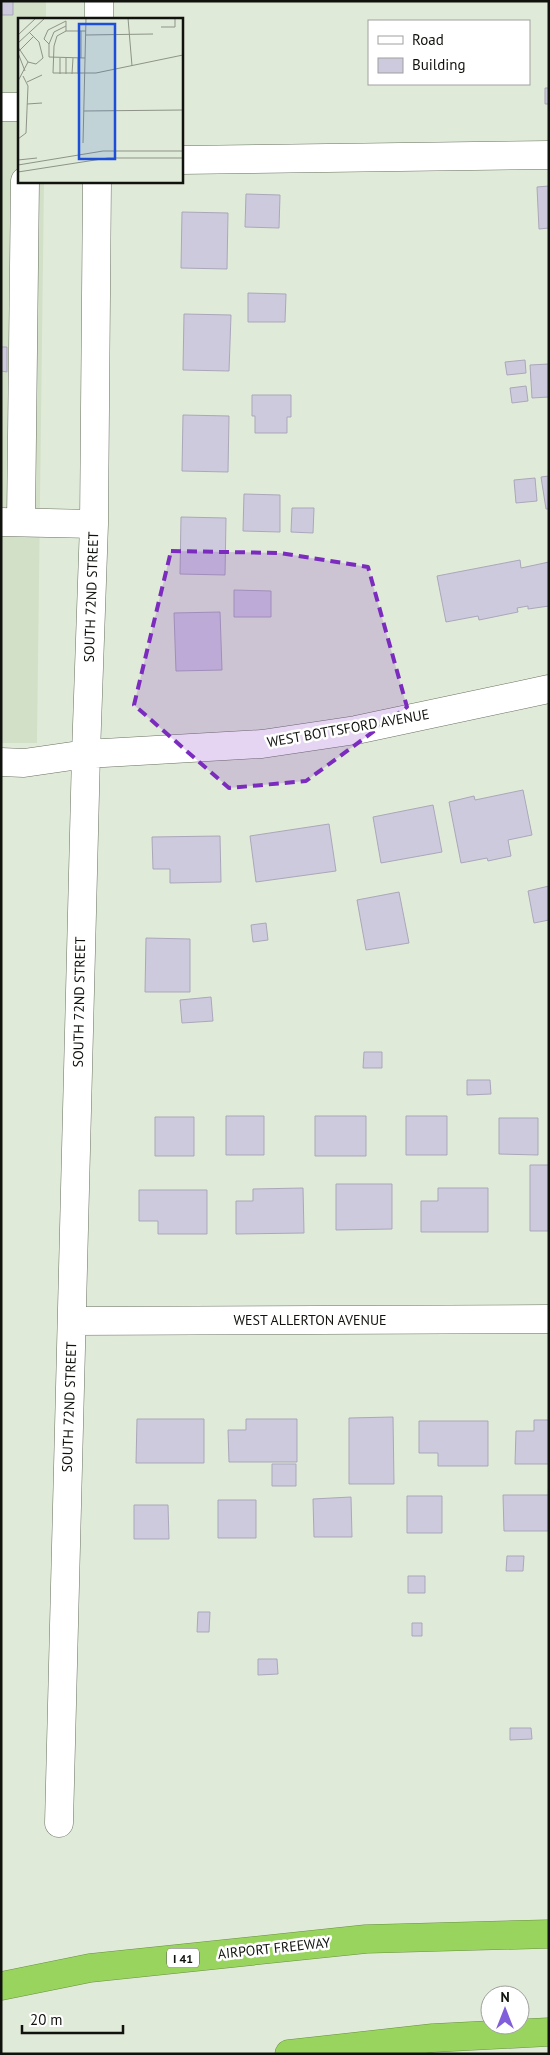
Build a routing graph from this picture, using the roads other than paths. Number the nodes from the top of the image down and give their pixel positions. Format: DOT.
graph roads {
  1 [pos="99,1"];
  2 [pos="99,18"];
  3 [pos="1,107"];
  4 [pos="18,107"];
  5 [pos="549,155"];
  6 [pos="182,160"];
  7 [pos="25,182"];
  8 [pos="97,182"];
  9 [pos="11,522"];
  10 [pos="94,524"];
  11 [pos="549,689"];
  12 [pos="86,754"];
  13 [pos="1,762"];
  14 [pos="549,1319"];
  15 [pos="72,1321"];
  16 [pos="59,1823"];
  17 [pos="549,1934"];
  18 [pos="1,1986"];
  19 [pos="549,2032"];
  20 [pos="289,2054"];
  1 -- 2 [label="street"];
  3 -- 4 [label="street"];
  5 -- 6 [label="street"];
  7 -- 9 [label="street"];
  8 -- 10 [label="street, SOUTH 72ND STREET"];
  9 -- 10 [label="street"];
  10 -- 12 [label="street, SOUTH 72ND STREET"];
  11 -- 12 [label="street, WEST BOTTSFORD AVENUE"];
  12 -- 13 [label="street, WEST BOTTSFORD AVENUE"];
  12 -- 15 [label="street, SOUTH 72ND STREET"];
  14 -- 15 [label="street, WEST ALLERTON AVENUE"];
  15 -- 16 [label="street, SOUTH 72ND STREET"];
  17 -- 18 [label="highway, AIRPORT FREEWAY / I 41"];
  19 -- 20 [label="highway"];
}
